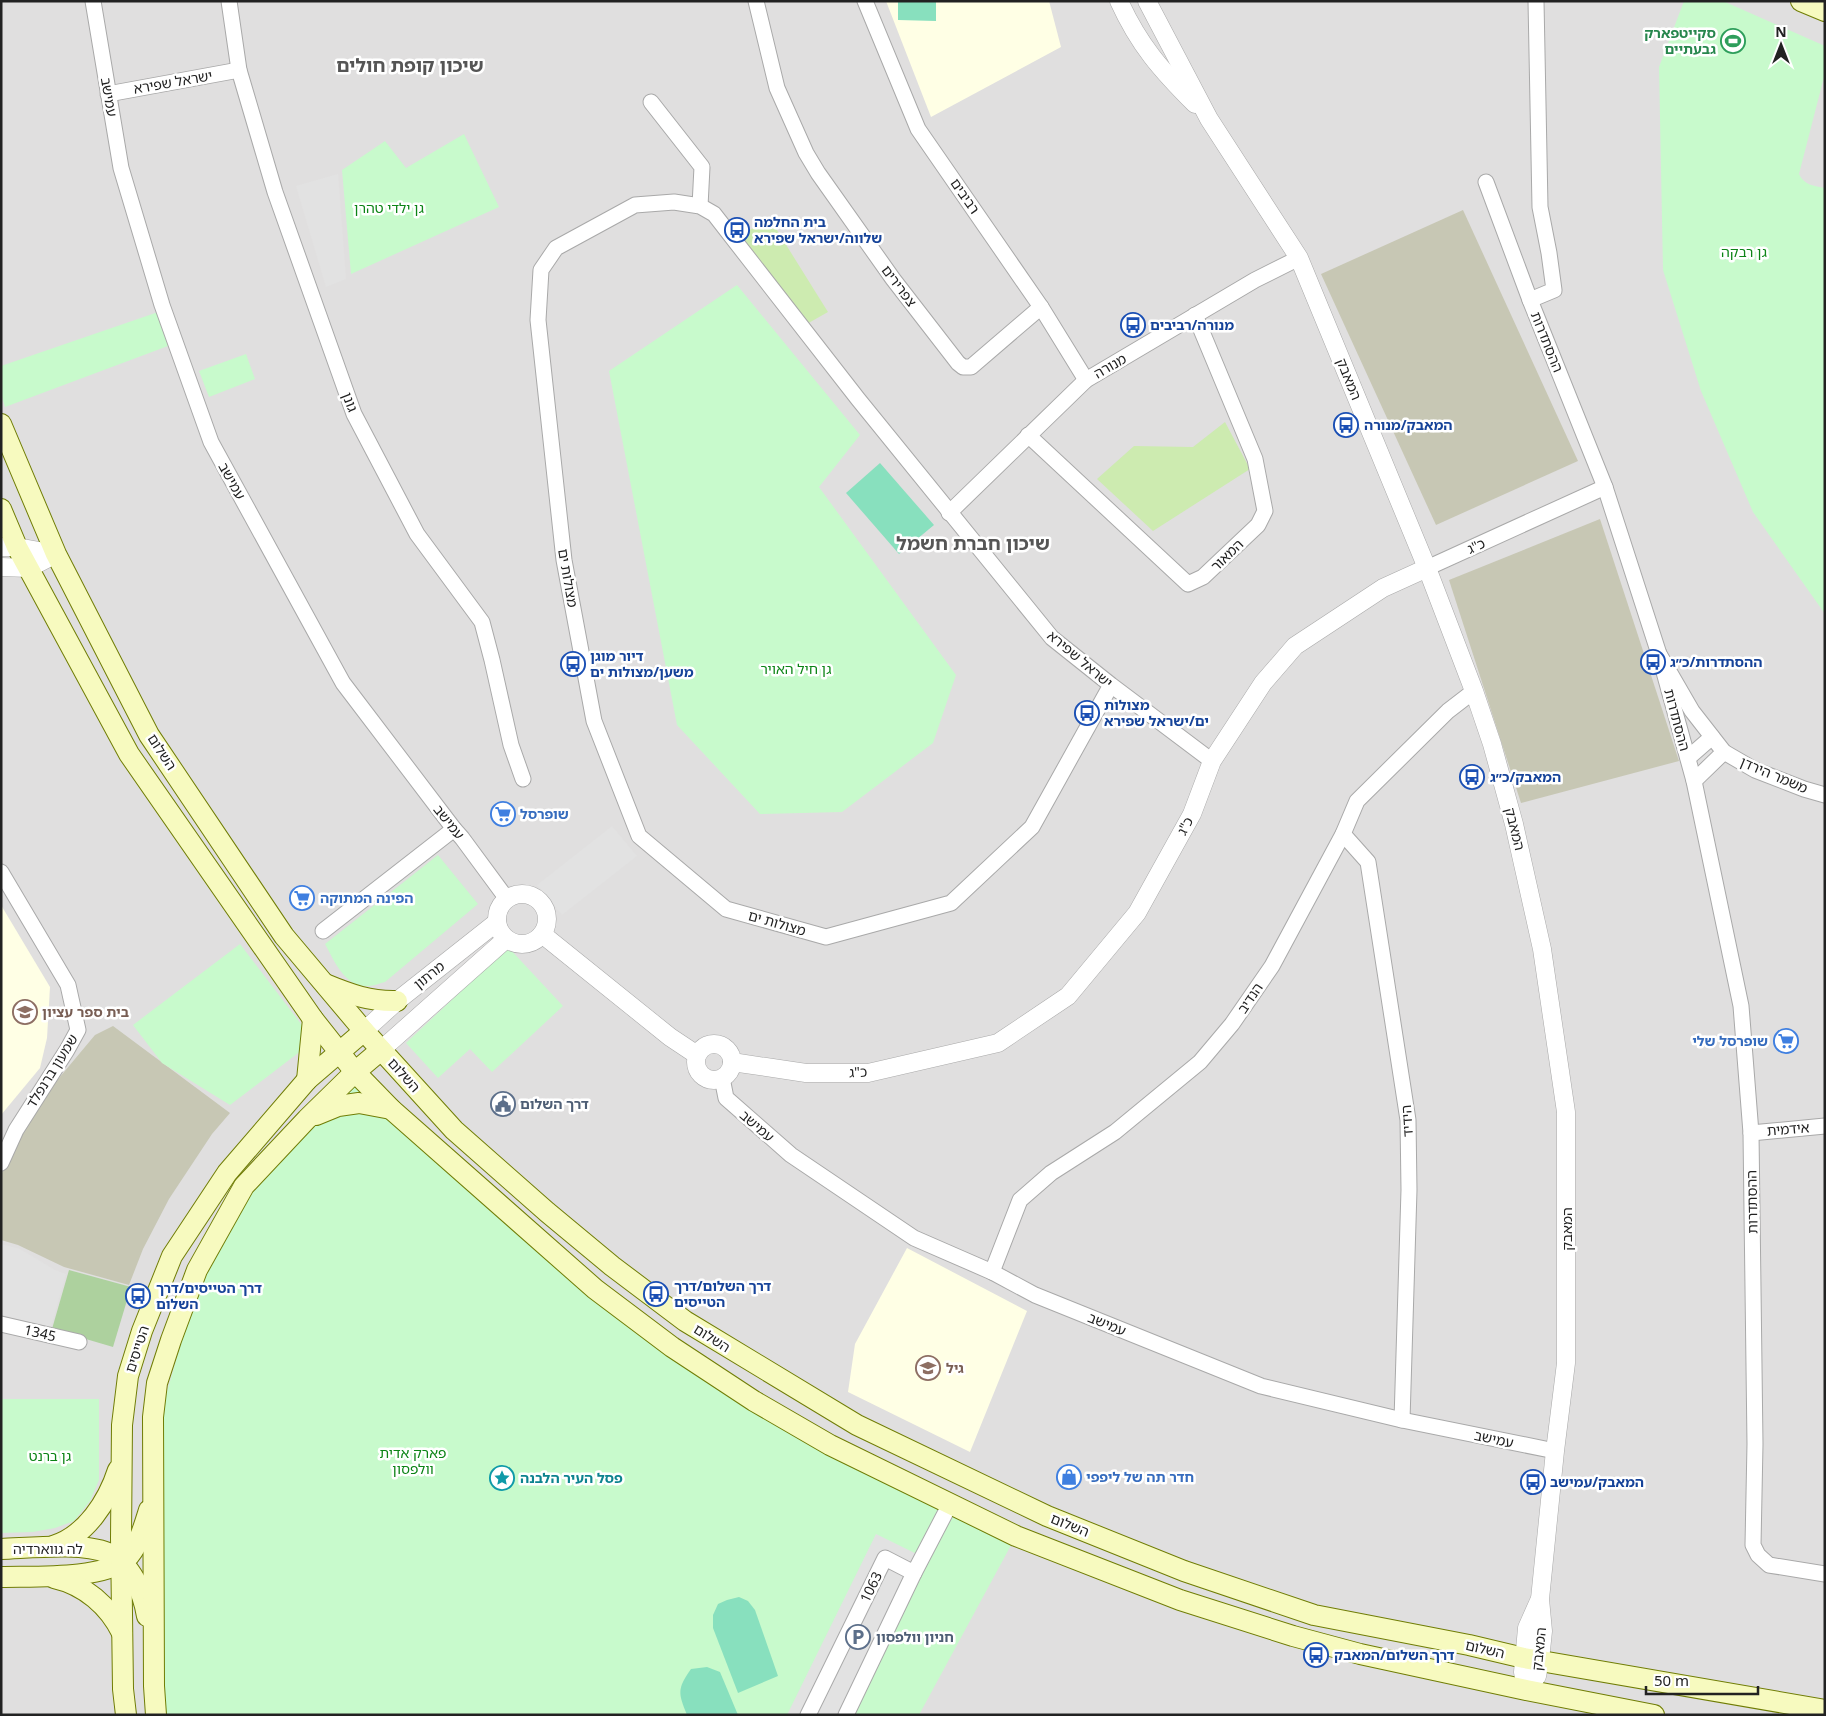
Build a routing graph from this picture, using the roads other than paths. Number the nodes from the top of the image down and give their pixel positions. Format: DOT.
graph roads {
  1 [pos="93,1"];
  2 [pos="229,1"];
  3 [pos="756,1"];
  4 [pos="865,1"];
  5 [pos="1118,1"];
  6 [pos="1147,1"];
  7 [pos="1536,1"];
  8 [pos="1801,1"];
  9 [pos="1825,12"];
  10 [pos="239,70"];
  11 [pos="108,94"];
  12 [pos="651,102"];
  13 [pos="1210,119"];
  14 [pos="1486,182"];
  15 [pos="700,206"];
  16 [pos="1299,258"];
  17 [pos="1530,300"];
  18 [pos="1041,306"];
  19 [pos="1194,315"];
  20 [pos="1086,380"];
  21 [pos="1,424"];
  22 [pos="1028,435"];
  23 [pos="1605,487"];
  24 [pos="1,509"];
  25 [pos="949,513"];
  26 [pos="9,547"];
  27 [pos="56,554"];
  28 [pos="1,567"];
  29 [pos="29,568"];
  30 [pos="1427,568"];
  31 [pos="1659,654"];
  32 [pos="1111,685"];
  33 [pos="1474,691"];
  34 [pos="1712,737"];
  35 [pos="1724,752"];
  36 [pos="1688,758"];
  37 [pos="1212,761"];
  38 [pos="523,779"];
  39 [pos="1694,781"];
  40 [pos="1825,795"];
  41 [pos="454,829"];
  42 [pos="1342,834"];
  43 [pos="1,872"];
  44 [pos="507,899"];
  45 [pos="497,922"];
  46 [pos="324,931"];
  47 [pos="542,934"];
  48 [pos="506,939"];
  49 [pos="323,984"];
  50 [pos="398,1001"];
  51 [pos="313,1019"];
  52 [pos="364,1031"];
  53 [pos="381,1050"];
  54 [pos="338,1053"];
  55 [pos="697,1055"];
  56 [pos="732,1062"];
  57 [pos="354,1072"];
  58 [pos="722,1078"];
  59 [pos="307,1080"];
  60 [pos="391,1109"];
  61 [pos="307,1119"];
  62 [pos="1825,1126"];
  63 [pos="1751,1133"];
  64 [pos="1,1163"];
  65 [pos="992,1272"];
  66 [pos="1,1324"];
  67 [pos="79,1342"];
  68 [pos="1402,1420"];
  69 [pos="1555,1451"];
  70 [pos="122,1459"];
  71 [pos="153,1494"];
  72 [pos="950,1504"];
  73 [pos="46,1548"];
  74 [pos="1,1549"];
  75 [pos="121,1562"];
  76 [pos="914,1573"];
  77 [pos="1825,1574"];
  78 [pos="43,1576"];
  79 [pos="1,1577"];
  80 [pos="122,1633"];
  81 [pos="1532,1659"];
  82 [pos="154,1663"];
  83 [pos="1526,1690"];
  84 [pos="1785,1709"];
  85 [pos="1825,1710"];
  86 [pos="126,1715"];
  87 [pos="156,1715"];
  88 [pos="808,1715"];
  89 [pos="846,1715"];
  90 [pos="1654,1715"];
  1 -- 11 [label="street, עמישב"];
  2 -- 10 [label="street, גונן"];
  3 -- 18 [label="street, צפרירים"];
  4 -- 18 [label="street, רביבים"];
  5 -- 13 [label="street, המאבק"];
  6 -- 13 [label="street, המאבק"];
  7 -- 17 [label="street, ההסתדרות"];
  8 -- 9 [label="main road"];
  10 -- 11 [label="street, ישראל שפירא"];
  10 -- 38 [label="street, גונן"];
  11 -- 41 [label="street, עמישב"];
  12 -- 15 [label="street"];
  13 -- 16 [label="street, המאבק"];
  14 -- 17 [label="street"];
  15 -- 25 [label="street, מצולות ים"];
  15 -- 32 [label="street, מצולות ים"];
  16 -- 19 [label="street, מנורה"];
  16 -- 30 [label="street, המאבק"];
  17 -- 23 [label="street, ההסתדרות"];
  18 -- 20 [label="street, רביבים"];
  19 -- 20 [label="street, מנורה"];
  19 -- 22 [label="street, המאור"];
  20 -- 22 [label="street, מנורה"];
  21 -- 27 [label="main road, השלום"];
  22 -- 25 [label="street, מנורה"];
  23 -- 30 [label="street, כ\"ג"];
  23 -- 31 [label="street, ההסתדרות"];
  24 -- 26 [label="main road, השלום"];
  25 -- 32 [label="street, ישראל שפירא"];
  26 -- 27 [label="street"];
  26 -- 29 [label="main road, השלום"];
  27 -- 29 [label="street"];
  27 -- 49 [label="main road, השלום"];
  28 -- 29 [label="street"];
  29 -- 51 [label="main road, השלום"];
  30 -- 33 [label="street, המאבק"];
  30 -- 37 [label="street, כ\"ג"];
  31 -- 34 [label="street, ההסתדרות"];
  31 -- 36 [label="street, ההסתדרות"];
  32 -- 37 [label="street, ישראל שפירא"];
  33 -- 42 [label="street, הנדיב"];
  33 -- 69 [label="street, המאבק"];
  34 -- 35 [label="street, ההסתדרות"];
  34 -- 36 [label="street, ההסתדרות"];
  35 -- 39 [label="street"];
  35 -- 40 [label="street, משמר הירדן"];
  36 -- 39 [label="street, ההסתדרות"];
  37 -- 56 [label="street, כ\"ג"];
  39 -- 63 [label="street, ההסתדרות"];
  41 -- 44 [label="street, עמישב"];
  41 -- 46 [label="street"];
  42 -- 65 [label="street, הנדיב"];
  42 -- 68 [label="street, הידיד"];
  43 -- 64 [label="street, שמעון ברנפלד"];
  44 -- 45 [label="street"];
  44 -- 47 [label="street"];
  45 -- 48 [label="street"];
  45 -- 50 [label="street, מרתון"];
  47 -- 48 [label="street"];
  47 -- 55 [label="street"];
  48 -- 53 [label="street, מרתון"];
  49 -- 50 [label="main road"];
  49 -- 52 [label="main road, השלום"];
  50 -- 52 [label="street, מרתון"];
  51 -- 54 [label="main road, השלום"];
  51 -- 59 [label="main road"];
  52 -- 53 [label="main road, השלום"];
  52 -- 54 [label="main road, הטייסים"];
  53 -- 57 [label="main road"];
  53 -- 81 [label="main road, השלום"];
  54 -- 57 [label="main road, השלום"];
  54 -- 59 [label="main road, הטייסים"];
  55 -- 56 [label="street"];
  55 -- 58 [label="street"];
  56 -- 58 [label="street"];
  57 -- 60 [label="main road, השלום"];
  57 -- 61 [label="main road"];
  58 -- 65 [label="street, עמישב"];
  59 -- 70 [label="main road, הטייסים"];
  60 -- 61 [label="main road"];
  60 -- 72 [label="main road, השלום"];
  61 -- 71 [label="main road"];
  62 -- 63 [label="street, אידמית"];
  63 -- 77 [label="street, ההסתדרות"];
  65 -- 68 [label="street, עמישב"];
  66 -- 67 [label="street, 1345"];
  68 -- 69 [label="street, עמישב"];
  69 -- 81 [label="street, המאבק"];
  70 -- 73 [label="main road"];
  70 -- 75 [label="main road, הטייסים"];
  71 -- 75 [label="main road, לה גווארדיה"];
  71 -- 82 [label="main road"];
  72 -- 76 [label="street"];
  72 -- 83 [label="main road, השלום"];
  73 -- 74 [label="main road, לה גווארדיה"];
  73 -- 75 [label="main road, לה גווארדיה"];
  75 -- 78 [label="main road, לה גווארדיה"];
  75 -- 80 [label="main road, הטייסים"];
  75 -- 82 [label="main road, לה גווארדיה"];
  76 -- 88 [label="street, 1063"];
  76 -- 89 [label="street"];
  78 -- 79 [label="main road, לה גווארדיה"];
  78 -- 80 [label="main road"];
  80 -- 86 [label="main road, הטייסים"];
  81 -- 83 [label="street, המאבק"];
  81 -- 84 [label="main road, השלום"];
  82 -- 87 [label="main road"];
  83 -- 90 [label="main road, השלום"];
  84 -- 85 [label="main road, השלום"];
}
